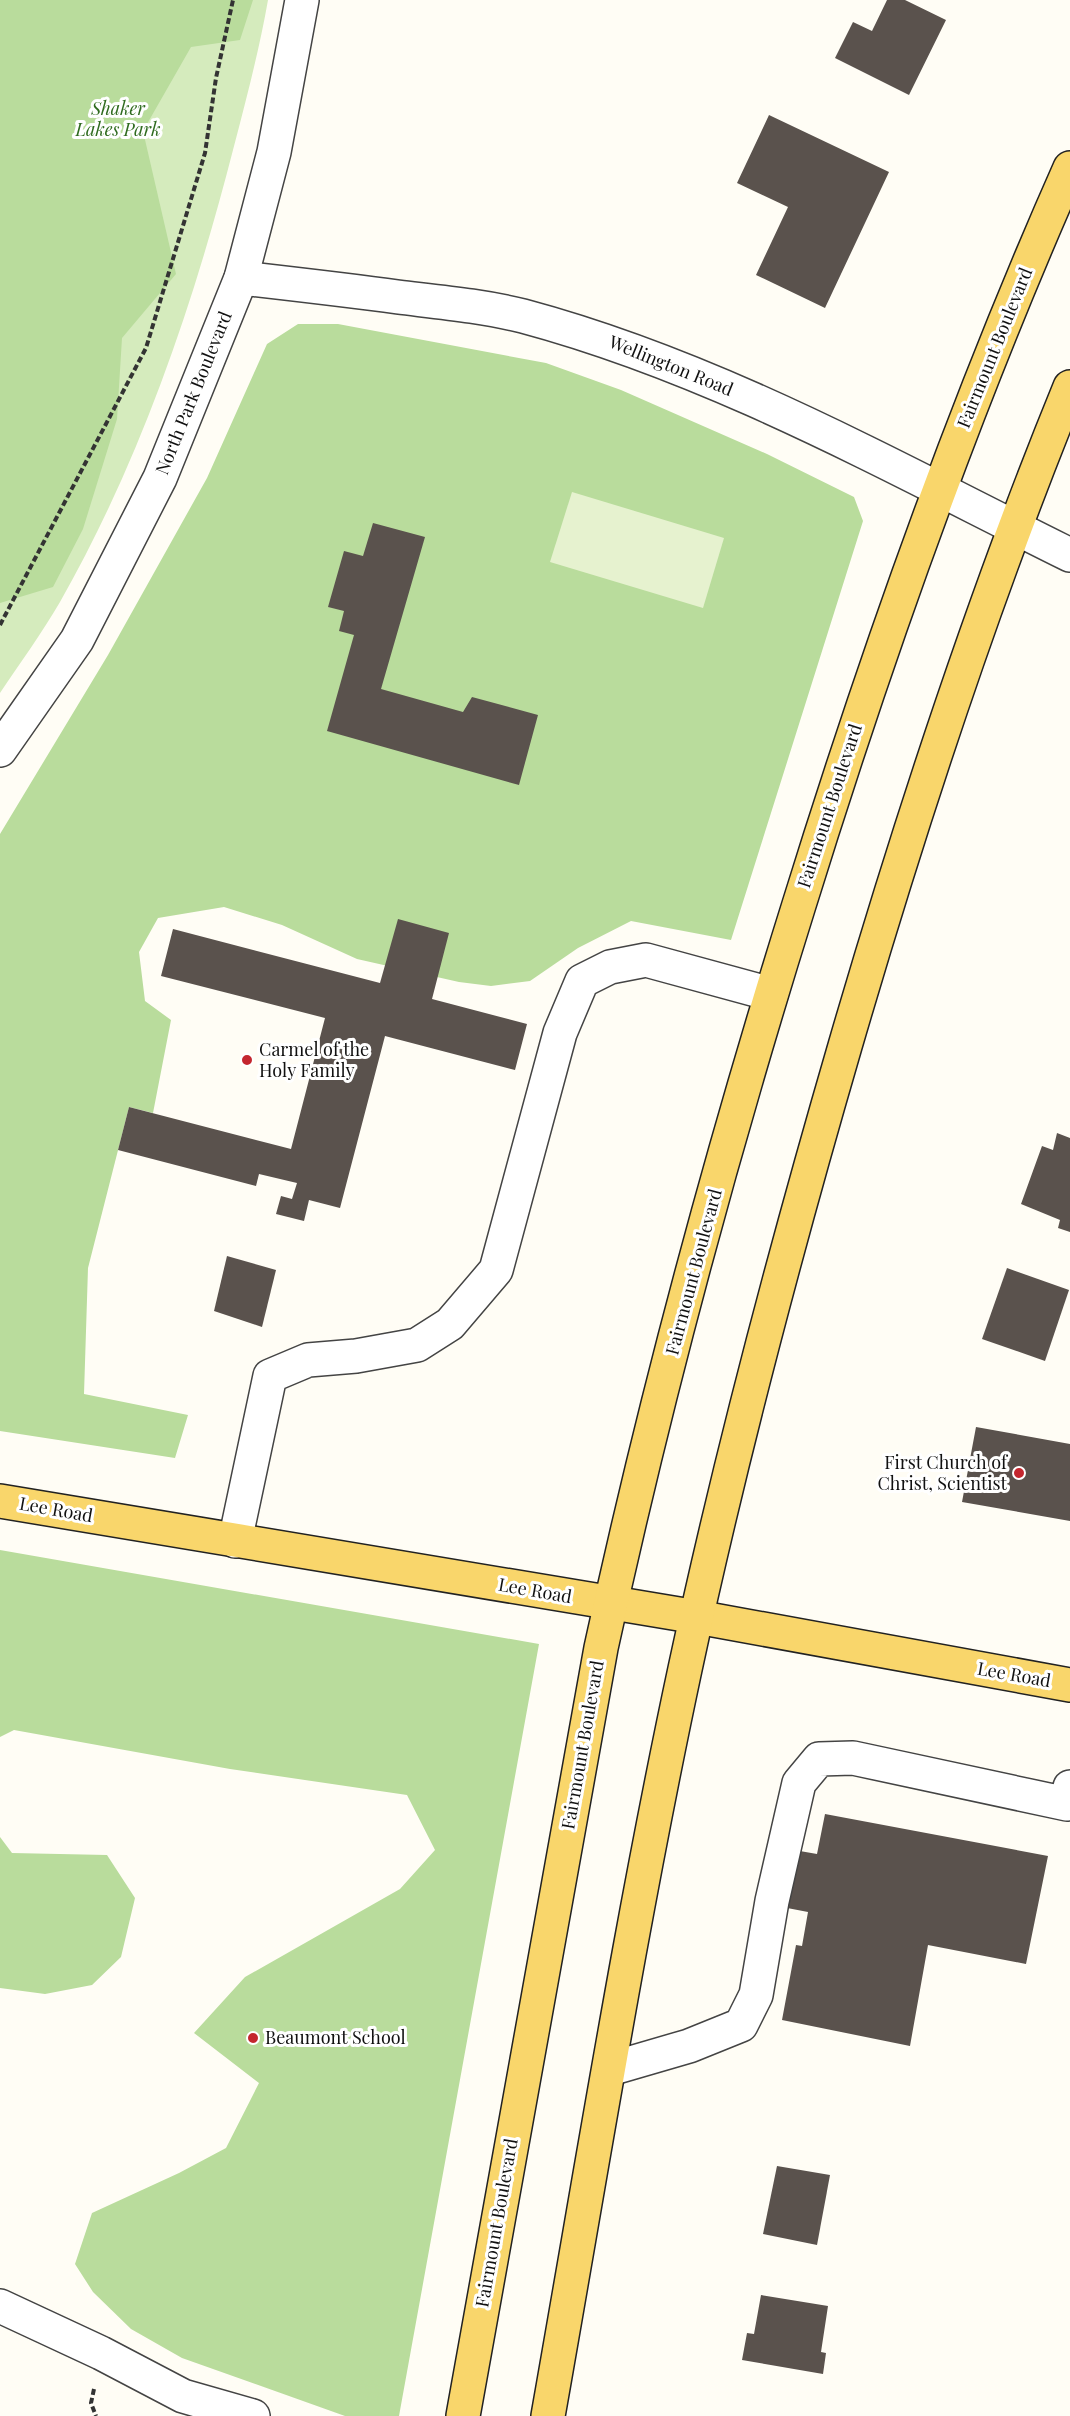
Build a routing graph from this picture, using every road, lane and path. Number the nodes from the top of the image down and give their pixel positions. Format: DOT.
graph roads {
  1 [pos="233,0"];
  2 [pos="302,0"];
  3 [pos="1070,168"];
  4 [pos="241,278"];
  5 [pos="1070,387"];
  6 [pos="938,488"];
  7 [pos="1015,527"];
  8 [pos="1070,555"];
  9 [pos="0,625"];
  10 [pos="0,750"];
  11 [pos="771,994"];
  12 [pos="0,1501"];
  13 [pos="235,1541"];
  14 [pos="611,1603"];
  15 [pos="697,1617"];
  16 [pos="1070,1685"];
  17 [pos="1070,1787"];
  18 [pos="610,2068"];
  19 [pos="0,2306"];
  20 [pos="254,2416"];
  21 [pos="463,2416"];
  22 [pos="548,2416"];
  1 -- 9 [label="path"];
  2 -- 4 [label="street, North Park Boulevard"];
  3 -- 6 [label="main road, Fairmount Boulevard"];
  4 -- 6 [label="street, Wellington Road"];
  4 -- 10 [label="street, North Park Boulevard"];
  5 -- 7 [label="main road"];
  6 -- 7 [label="street, Wellington Road"];
  6 -- 11 [label="main road, Fairmount Boulevard"];
  7 -- 8 [label="street, Wellington Road"];
  7 -- 15 [label="main road"];
  11 -- 13 [label="street"];
  11 -- 14 [label="main road, Fairmount Boulevard"];
  12 -- 13 [label="main road, Lee Road"];
  13 -- 14 [label="main road, Lee Road"];
  14 -- 15 [label="main road, Lee Road"];
  14 -- 21 [label="main road, Fairmount Boulevard"];
  15 -- 16 [label="main road, Lee Road"];
  15 -- 18 [label="main road"];
  17 -- 18 [label="street"];
  18 -- 22 [label="main road"];
  19 -- 20 [label="street"];
}
